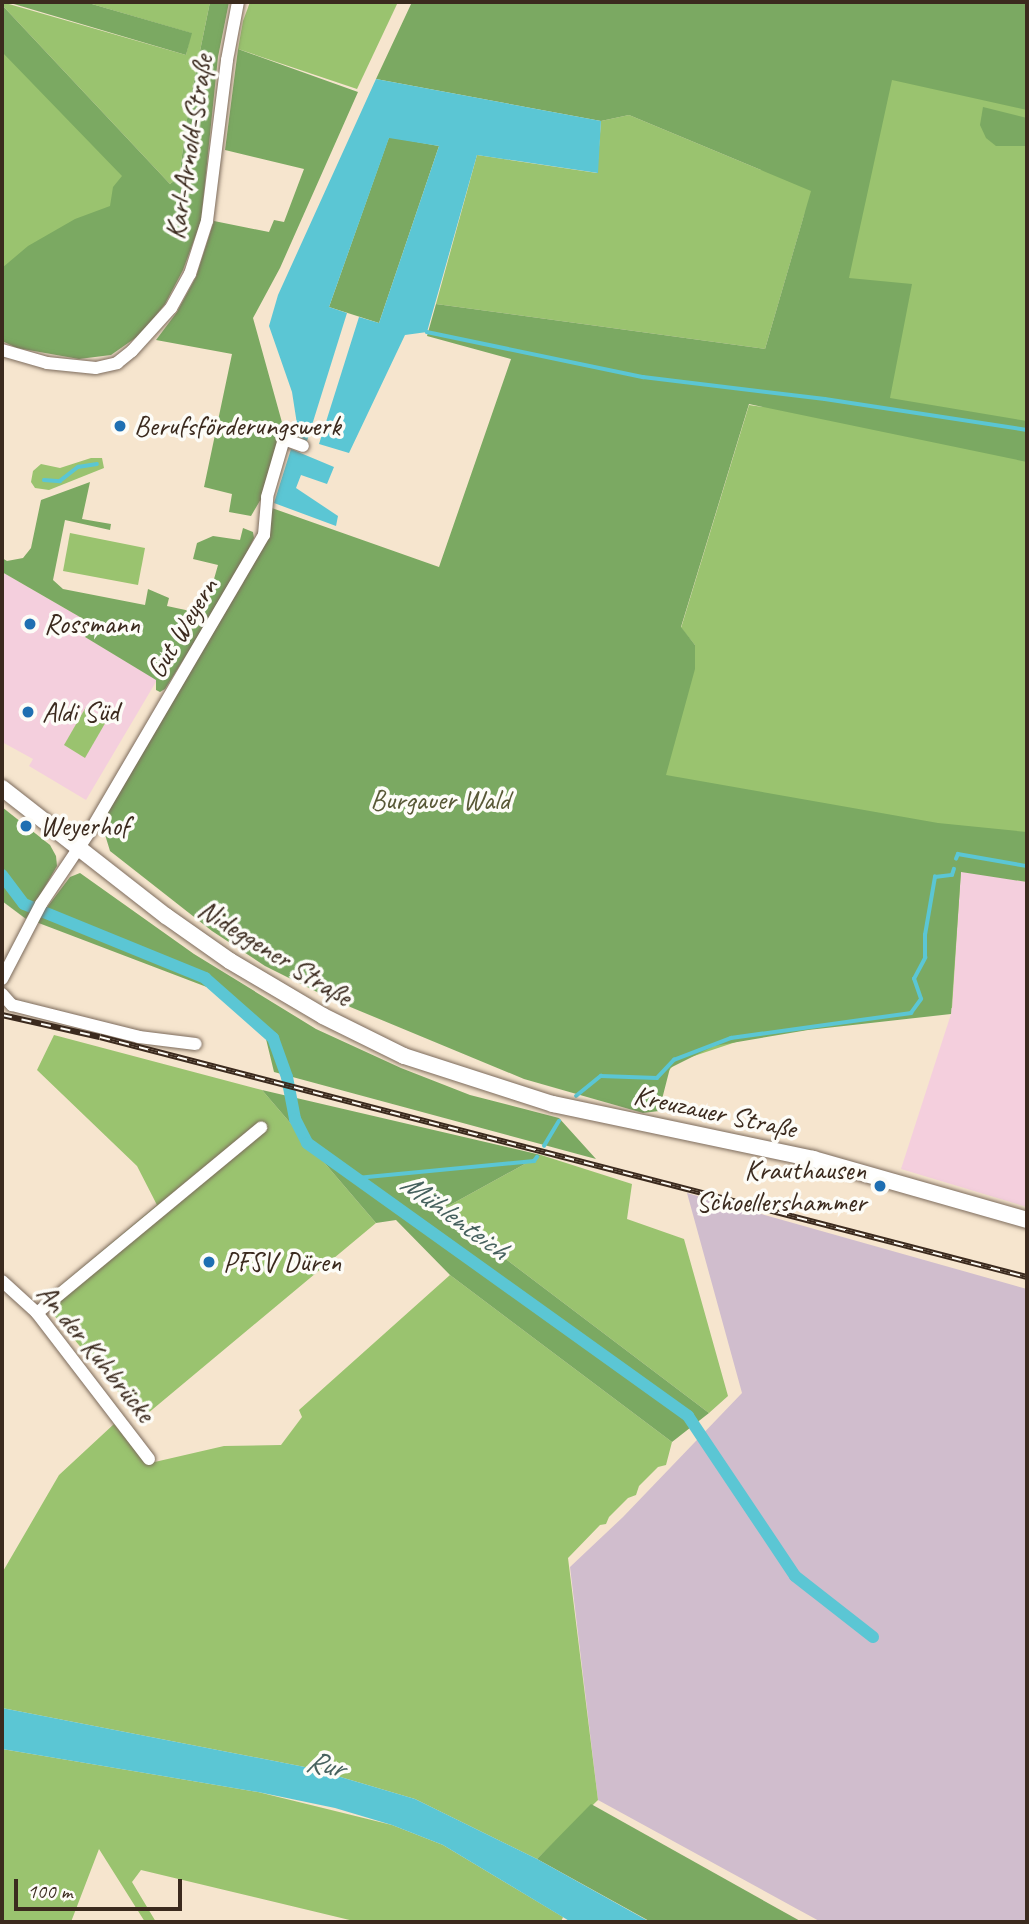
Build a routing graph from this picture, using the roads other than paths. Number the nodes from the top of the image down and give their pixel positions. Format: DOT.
graph roads {
  1 [pos="238,2"];
  2 [pos="2,350"];
  3 [pos="303,446"];
  4 [pos="2,788"];
  5 [pos="79,847"];
  6 [pos="2,979"];
  7 [pos="2,994"];
  8 [pos="196,1044"];
  9 [pos="553,1104"];
  10 [pos="261,1128"];
  11 [pos="1027,1220"];
  12 [pos="2,1281"];
  13 [pos="37,1314"];
  14 [pos="149,1459"];
  1 -- 2 [label="street, Karl-Arnold-Straße"];
  3 -- 5 [label="street, Gut Weyern"];
  4 -- 5 [label="main road, Nideggener Straße"];
  5 -- 6 [label="street"];
  5 -- 9 [label="main road, Nideggener Straße"];
  7 -- 8 [label="street"];
  9 -- 11 [label="main road, Kreuzauer Straße"];
  10 -- 13 [label="street"];
  12 -- 13 [label="street, An der Kuhbrücke"];
  13 -- 14 [label="street, An der Kuhbrücke"];
}
